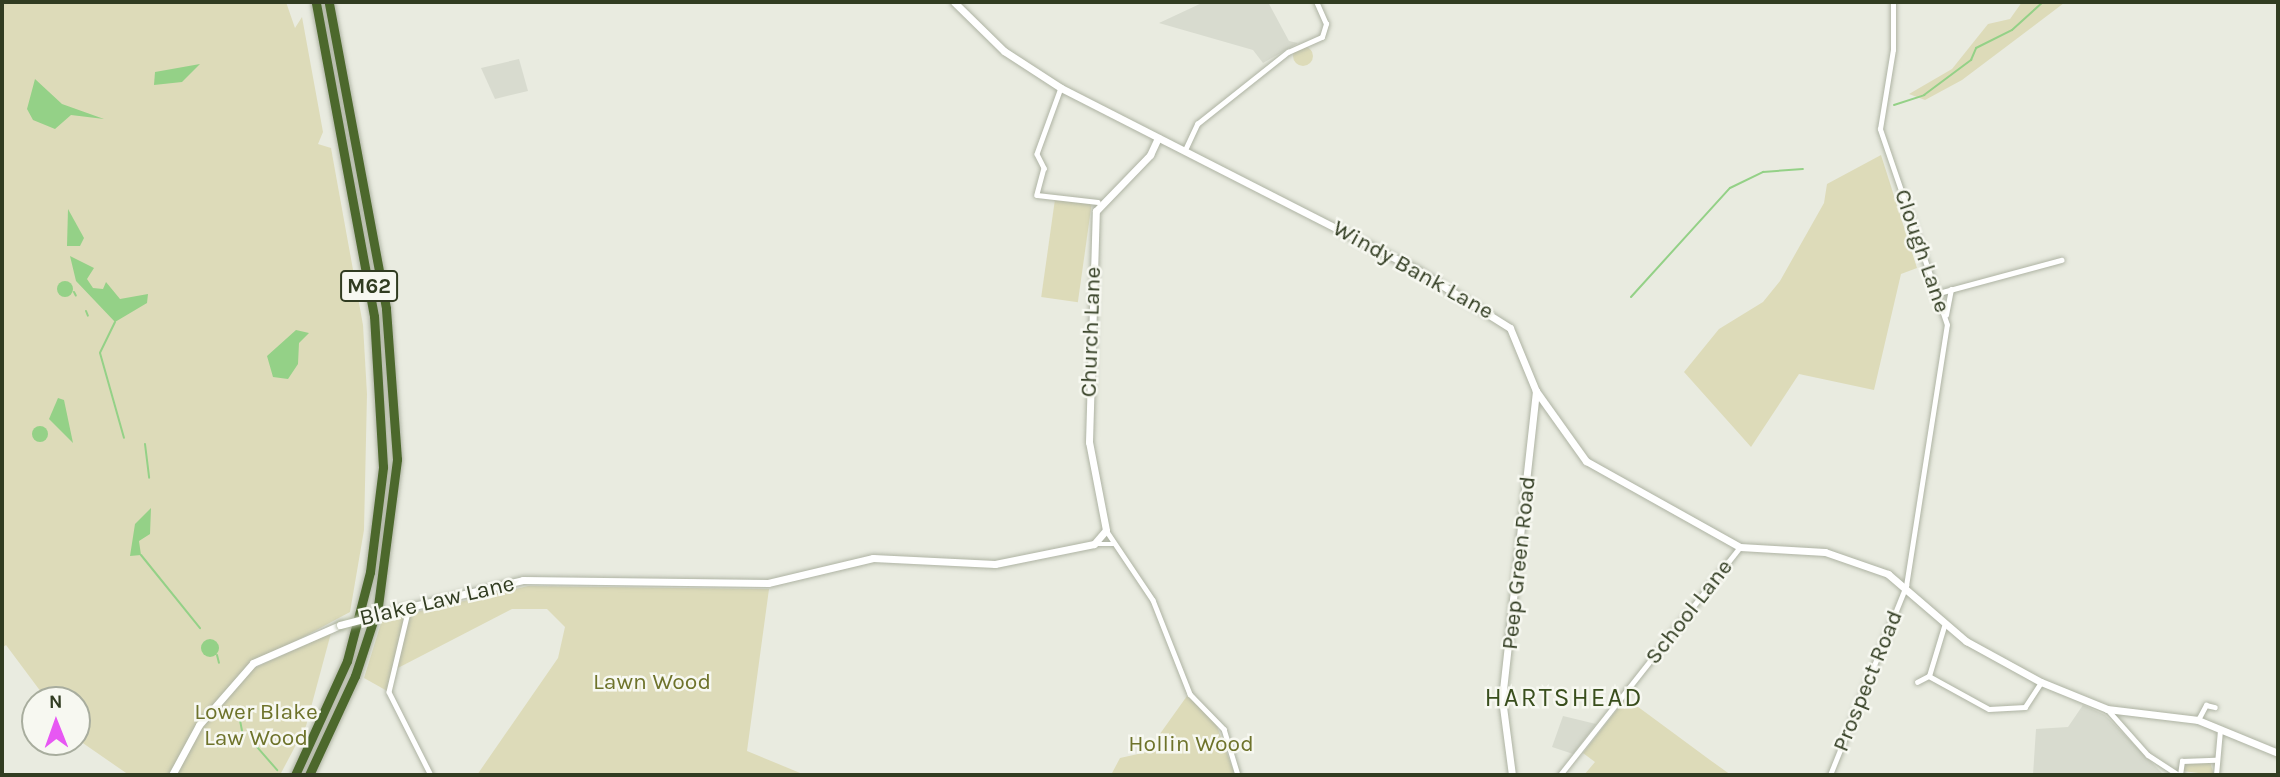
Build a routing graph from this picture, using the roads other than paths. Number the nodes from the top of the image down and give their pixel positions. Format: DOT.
graph roads {
  1 [pos="316,2"];
  2 [pos="954,2"];
  3 [pos="1316,2"];
  4 [pos="1893,2"];
  5 [pos="330,3"];
  6 [pos="1061,88"];
  7 [pos="1158,138"];
  8 [pos="1185,150"];
  9 [pos="1098,202"];
  10 [pos="2061,260"];
  11 [pos="1951,289"];
  12 [pos="1935,294"];
  13 [pos="1946,316"];
  14 [pos="1536,391"];
  15 [pos="1106,530"];
  16 [pos="1094,544"];
  17 [pos="1114,544"];
  18 [pos="1740,547"];
  19 [pos="1906,586"];
  20 [pos="405,608"];
  21 [pos="1945,622"];
  22 [pos="1929,676"];
  23 [pos="1917,682"];
  24 [pos="2041,682"];
  25 [pos="2215,707"];
  26 [pos="2107,709"];
  27 [pos="2198,720"];
  28 [pos="2220,730"];
  29 [pos="2278,753"];
  30 [pos="2215,760"];
  31 [pos="172,775"];
  32 [pos="295,775"];
  33 [pos="309,775"];
  34 [pos="431,775"];
  35 [pos="1238,775"];
  36 [pos="1512,775"];
  37 [pos="1560,775"];
  38 [pos="1830,775"];
  39 [pos="2180,775"];
  40 [pos="2216,775"];
  1 -- 32 [label="highway, M62"];
  2 -- 6 [label="street, Windy Bank Lane"];
  3 -- 8 [label="street"];
  4 -- 12 [label="street, Clough Lane"];
  5 -- 33 [label="highway, M62"];
  6 -- 7 [label="street, Windy Bank Lane"];
  6 -- 9 [label="street"];
  7 -- 8 [label="street, Windy Bank Lane"];
  7 -- 9 [label="street"];
  8 -- 14 [label="street, Windy Bank Lane"];
  9 -- 15 [label="street, Church Lane"];
  10 -- 11 [label="street"];
  11 -- 12 [label="street"];
  11 -- 13 [label="street"];
  12 -- 13 [label="street, Clough Lane"];
  13 -- 19 [label="street, Clough Lane"];
  14 -- 18 [label="street, Windy Bank Lane"];
  14 -- 36 [label="street, Peep Green Road"];
  15 -- 16 [label="street"];
  15 -- 17 [label="street"];
  16 -- 17 [label="street"];
  16 -- 20 [label="street, Blake Law Lane"];
  17 -- 35 [label="street"];
  18 -- 19 [label="street, Windy Bank Lane"];
  18 -- 37 [label="street, School Lane"];
  19 -- 21 [label="street, Windy Bank Lane"];
  19 -- 38 [label="street, Prospect Road"];
  20 -- 31 [label="street, Blake Law Lane, bridge"];
  20 -- 34 [label="street"];
  21 -- 22 [label="street"];
  21 -- 24 [label="street, Windy Bank Lane"];
  22 -- 23 [label="street"];
  22 -- 24 [label="street"];
  24 -- 26 [label="street, Windy Bank Lane"];
  25 -- 27 [label="street"];
  26 -- 27 [label="street, Windy Bank Lane"];
  26 -- 39 [label="street"];
  27 -- 28 [label="street, Windy Bank Lane"];
  28 -- 29 [label="street, Windy Bank Lane"];
  28 -- 30 [label="street"];
  30 -- 39 [label="street"];
  30 -- 40 [label="street"];
}
